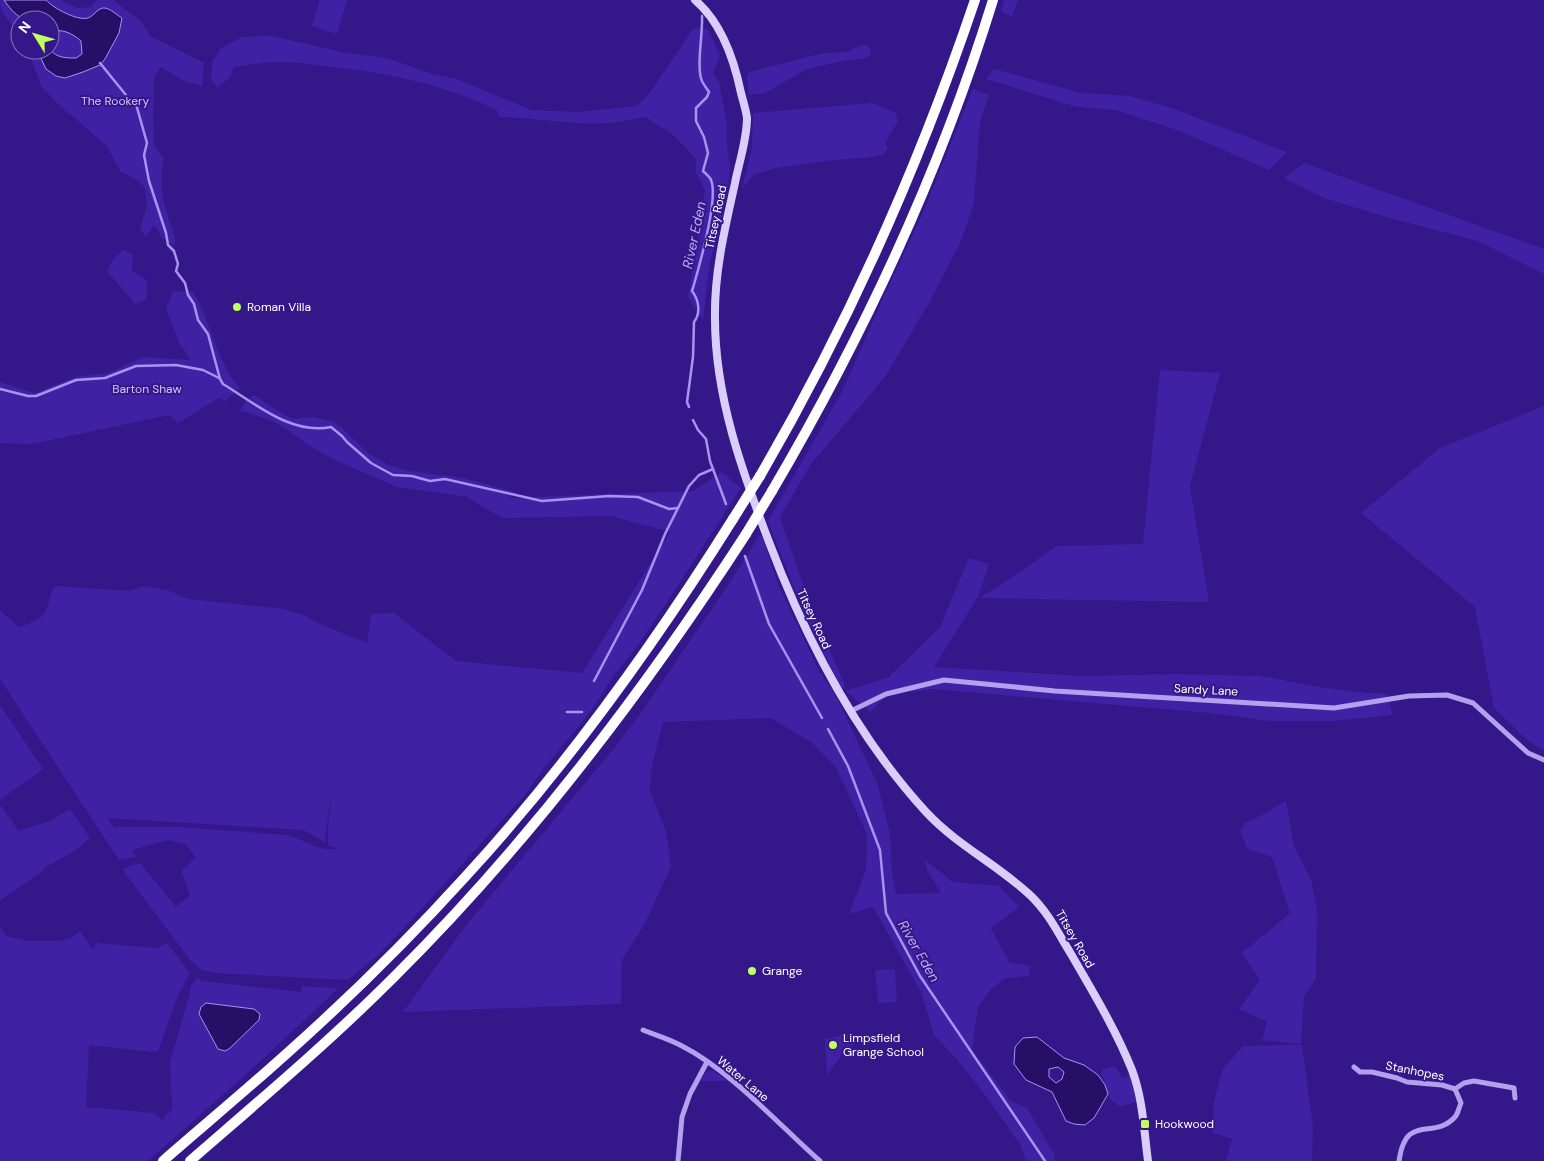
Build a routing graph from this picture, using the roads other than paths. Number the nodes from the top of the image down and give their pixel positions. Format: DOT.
graph roads {
  1 [pos="695,0"];
  2 [pos="974,0"];
  3 [pos="993,0"];
  4 [pos="851,711"];
  5 [pos="1544,760"];
  6 [pos="643,1030"];
  7 [pos="707,1062"];
  8 [pos="1354,1067"];
  9 [pos="1455,1089"];
  10 [pos="1514,1098"];
  11 [pos="163,1161"];
  12 [pos="190,1161"];
  13 [pos="678,1161"];
  14 [pos="820,1161"];
  15 [pos="1148,1161"];
  16 [pos="1399,1161"];
  1 -- 4 [label="main road, Titsey Road"];
  2 -- 11 [label="highway, bridge"];
  3 -- 12 [label="highway, bridge"];
  4 -- 5 [label="street, Sandy Lane"];
  4 -- 15 [label="main road, Titsey Road"];
  6 -- 7 [label="street, Water Lane"];
  7 -- 13 [label="street"];
  7 -- 14 [label="street, Water Lane"];
  8 -- 9 [label="street, Stanhopes"];
  9 -- 10 [label="street"];
  9 -- 16 [label="street, Stanhopes"];
}
